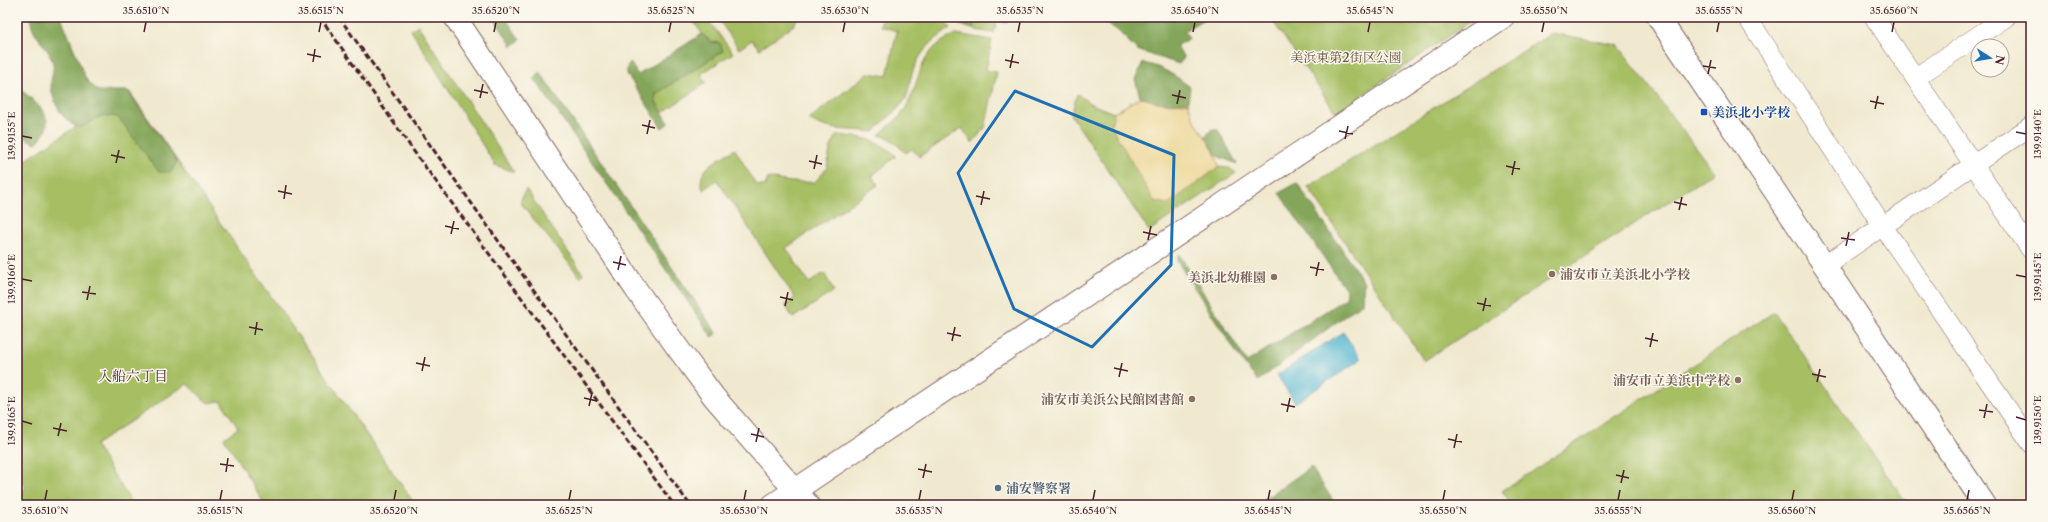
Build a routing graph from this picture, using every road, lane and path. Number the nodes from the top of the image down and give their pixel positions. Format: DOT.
graph roads {
  1 [pos="455,17"];
  2 [pos="1503,17"];
  3 [pos="1658,17"];
  4 [pos="1747,17"];
  5 [pos="1874,17"];
  6 [pos="2006,17"];
  7 [pos="1915,78"];
  8 [pos="2031,126"];
  9 [pos="1974,164"];
  10 [pos="1882,225"];
  11 [pos="2031,250"];
  12 [pos="1825,265"];
  13 [pos="2031,443"];
  14 [pos="801,498"];
  15 [pos="773,505"];
  16 [pos="1984,505"];
  1 -- 14 [label="street"];
  2 -- 14 [label="street"];
  3 -- 12 [label="street"];
  4 -- 10 [label="street"];
  5 -- 7 [label="street"];
  6 -- 7 [label="street"];
  7 -- 9 [label="street"];
  8 -- 9 [label="street"];
  9 -- 10 [label="street"];
  9 -- 11 [label="street"];
  10 -- 12 [label="street"];
  10 -- 13 [label="street"];
  12 -- 16 [label="street"];
  14 -- 15 [label="street"];
}
